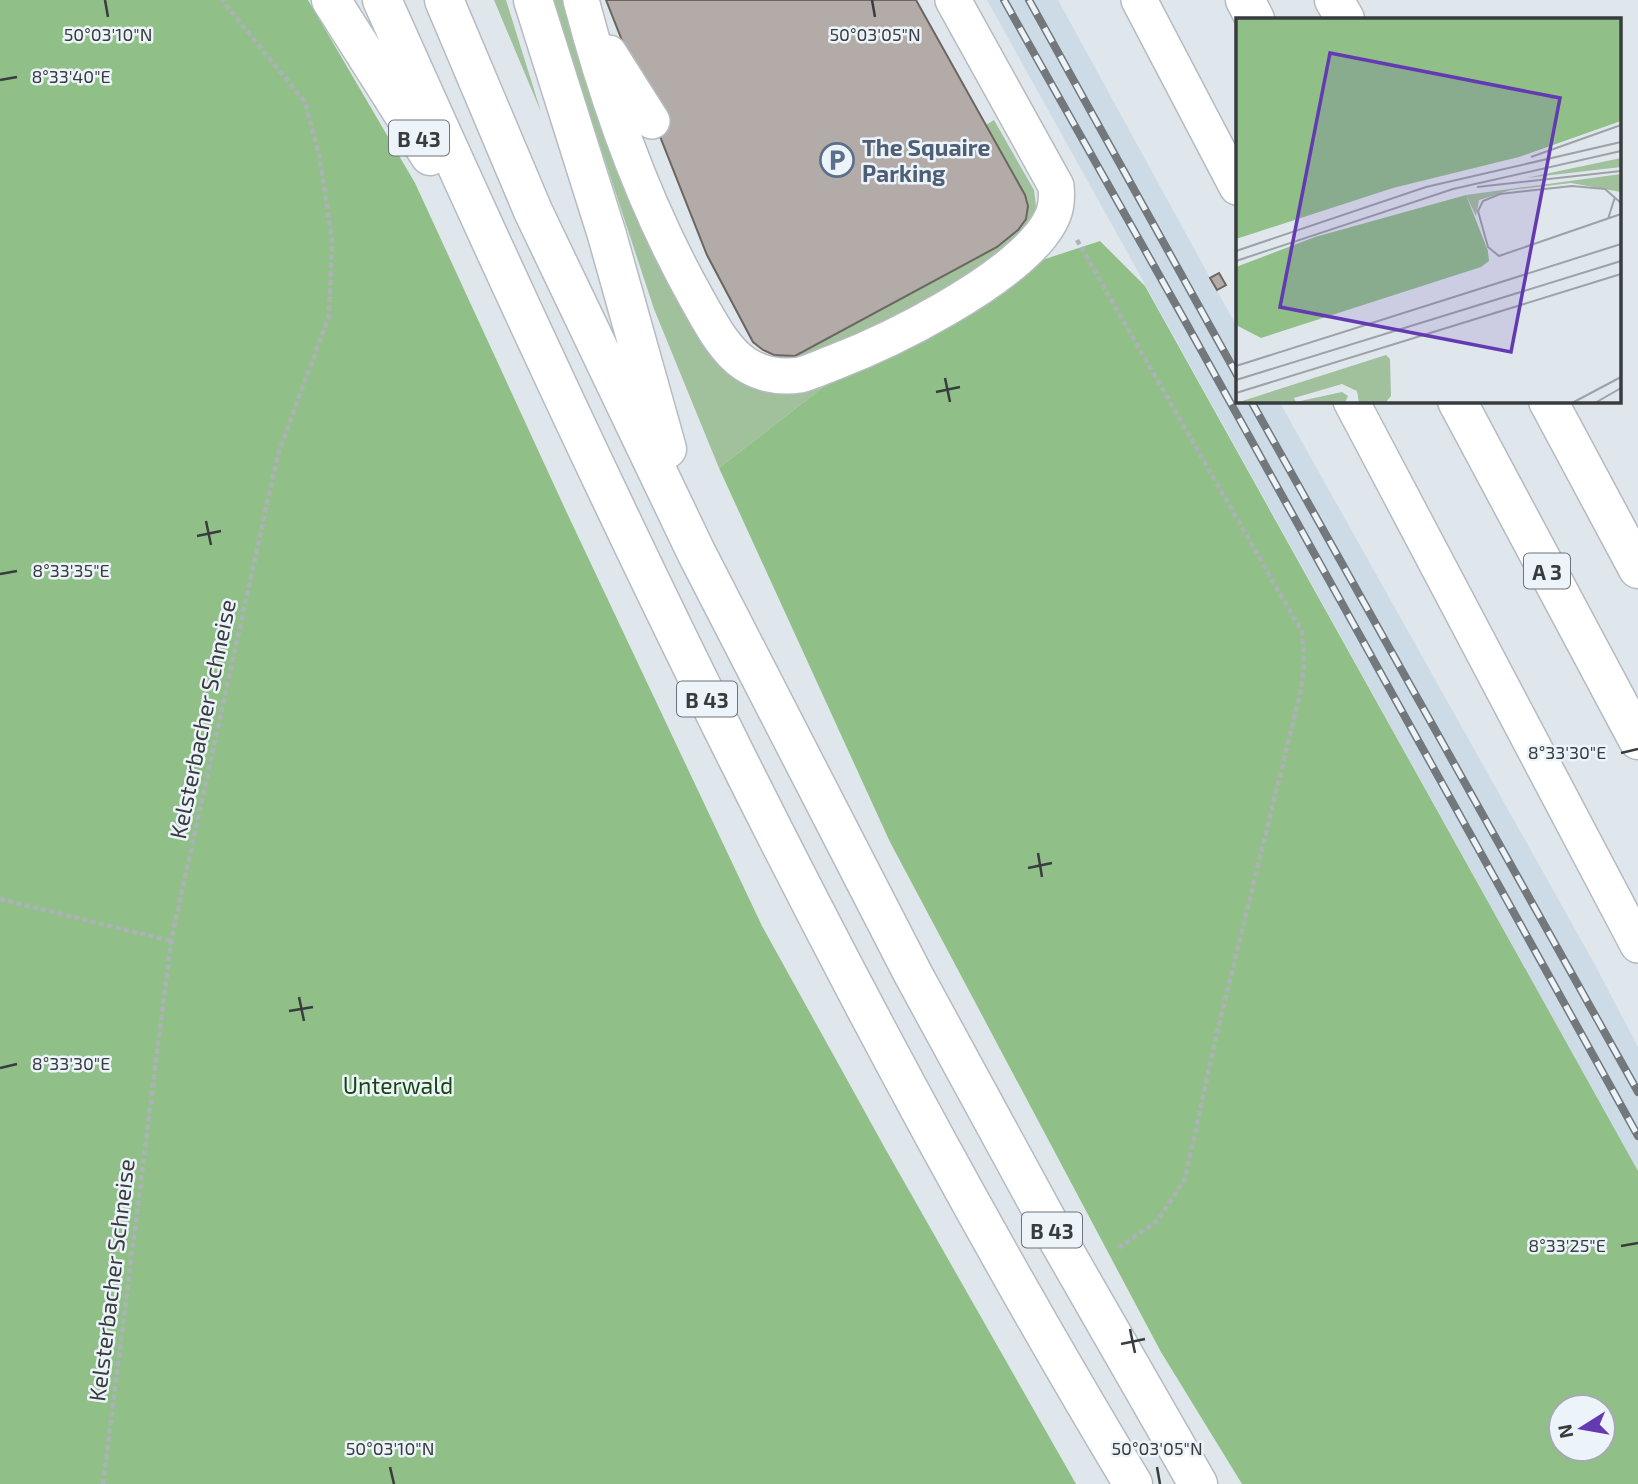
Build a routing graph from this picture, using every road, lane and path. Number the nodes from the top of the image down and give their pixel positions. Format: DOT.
graph roads {
  1 [pos="222,0"];
  2 [pos="331,0"];
  3 [pos="382,0"];
  4 [pos="444,0"];
  5 [pos="533,0"];
  6 [pos="953,0"];
  7 [pos="1139,0"];
  8 [pos="1245,0"];
  9 [pos="1334,0"];
  10 [pos="584,9"];
  11 [pos="1254,18"];
  12 [pos="1344,18"];
  13 [pos="652,121"];
  14 [pos="1236,185"];
  15 [pos="1058,206"];
  16 [pos="506,277"];
  17 [pos="1352,402"];
  18 [pos="1458,402"];
  19 [pos="1549,402"];
  20 [pos="696,552"];
  21 [pos="1638,569"];
  22 [pos="1638,740"];
  23 [pos="0,899"];
  24 [pos="172,941"];
  25 [pos="1638,944"];
  26 [pos="1117,1249"];
  27 [pos="103,1484"];
  28 [pos="1133,1484"];
  29 [pos="1198,1484"];
  1 -- 24 [label="path, Kelsterbacher Schneise"];
  2 -- 16 [label="highway, B 43"];
  3 -- 16 [label="highway, B 43"];
  4 -- 20 [label="highway, B 43"];
  5 -- 20 [label="highway, B 43"];
  6 -- 15 [label="street"];
  7 -- 14 [label="street"];
  8 -- 11 [label="highway"];
  9 -- 12 [label="highway"];
  10 -- 13 [label="street"];
  10 -- 15 [label="street"];
  15 -- 26 [label="path"];
  16 -- 28 [label="highway, B 43"];
  17 -- 25 [label="street"];
  18 -- 22 [label="highway, A 3"];
  19 -- 21 [label="highway"];
  20 -- 29 [label="highway, B 43"];
  23 -- 24 [label="path"];
  24 -- 27 [label="path, Kelsterbacher Schneise"];
}
